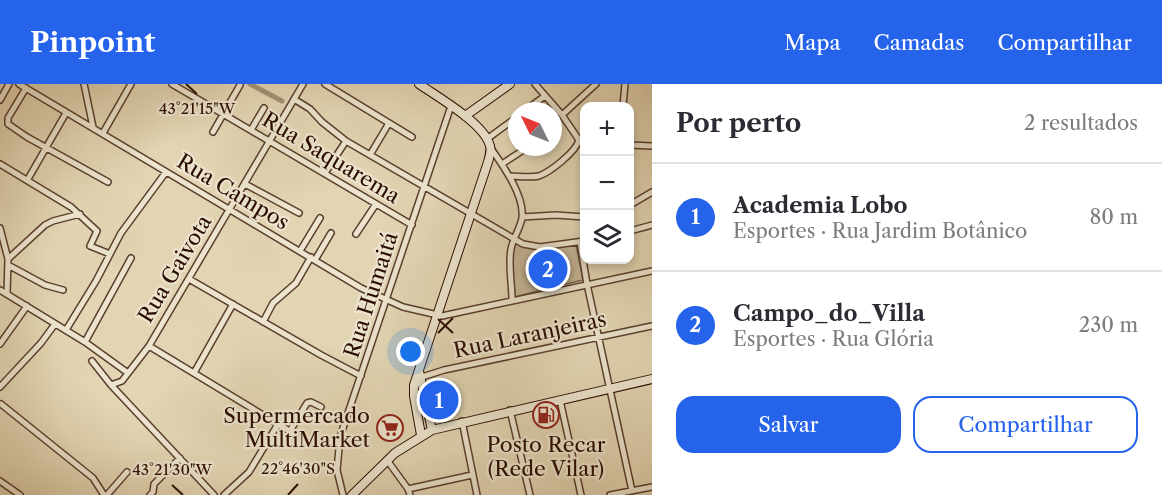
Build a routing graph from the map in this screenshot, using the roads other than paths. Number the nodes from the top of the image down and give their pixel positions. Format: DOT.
graph roads {
  1 [pos="9,84"];
  2 [pos="19,84"];
  3 [pos="84,84"];
  4 [pos="131,84"];
  5 [pos="172,84"];
  6 [pos="303,84"];
  7 [pos="325,84"];
  8 [pos="419,84"];
  9 [pos="510,84"];
  10 [pos="535,84"];
  11 [pos="596,84"];
  12 [pos="625,84"];
  13 [pos="240,85"];
  14 [pos="26,88"];
  15 [pos="545,96"];
  16 [pos="0,100"];
  17 [pos="293,101"];
  18 [pos="537,102"];
  19 [pos="550,102"];
  20 [pos="623,102"];
  21 [pos="452,106"];
  22 [pos="264,108"];
  23 [pos="66,113"];
  24 [pos="225,114"];
  25 [pos="562,115"];
  26 [pos="465,116"];
  27 [pos="389,123"];
  28 [pos="508,125"];
  29 [pos="93,127"];
  30 [pos="251,130"];
  31 [pos="213,132"];
  32 [pos="103,133"];
  33 [pos="412,137"];
  34 [pos="580,138"];
  35 [pos="269,141"];
  36 [pos="346,141"];
  37 [pos="489,143"];
  38 [pos="580,143"];
  39 [pos="634,146"];
  40 [pos="652,146"];
  41 [pos="46,147"];
  42 [pos="370,155"];
  43 [pos="514,156"];
  44 [pos="0,164"];
  45 [pos="502,164"];
  46 [pos="166,172"];
  47 [pos="325,173"];
  48 [pos="509,176"];
  49 [pos="28,179"];
  50 [pos="108,182"];
  51 [pos="244,184"];
  52 [pos="425,186"];
  53 [pos="652,192"];
  54 [pos="634,203"];
  55 [pos="376,204"];
  56 [pos="230,209"];
  57 [pos="299,213"];
  58 [pos="471,213"];
  59 [pos="80,214"];
  60 [pos="522,217"];
  61 [pos="580,217"];
  62 [pos="320,218"];
  63 [pos="412,225"];
  64 [pos="652,225"];
  65 [pos="0,228"];
  66 [pos="634,230"];
  67 [pos="331,233"];
  68 [pos="356,234"];
  69 [pos="514,239"];
  70 [pos="580,241"];
  71 [pos="300,251"];
  72 [pos="110,254"];
  73 [pos="131,258"];
  74 [pos="313,259"];
  75 [pos="8,262"];
  76 [pos="585,264"];
  77 [pos="652,271"];
  78 [pos="189,279"];
  79 [pos="587,284"];
  80 [pos="0,290"];
  81 [pos="63,290"];
  82 [pos="7,294"];
  83 [pos="512,300"];
  84 [pos="387,301"];
  85 [pos="233,304"];
  86 [pos="27,306"];
  87 [pos="436,315"];
  88 [pos="263,322"];
  89 [pos="56,324"];
  90 [pos="652,326"];
  91 [pos="66,330"];
  92 [pos="599,338"];
  93 [pos="85,342"];
  94 [pos="0,344"];
  95 [pos="149,346"];
  96 [pos="92,361"];
  97 [pos="128,373"];
  98 [pos="194,373"];
  99 [pos="361,376"];
  100 [pos="419,376"];
  101 [pos="652,379"];
  102 [pos="111,385"];
  103 [pos="0,387"];
  104 [pos="610,389"];
  105 [pos="560,400"];
  106 [pos="0,404"];
  107 [pos="321,407"];
  108 [pos="510,410"];
  109 [pos="462,421"];
  110 [pos="278,424"];
  111 [pos="432,430"];
  112 [pos="290,431"];
  113 [pos="296,435"];
  114 [pos="421,435"];
  115 [pos="180,458"];
  116 [pos="387,460"];
  117 [pos="127,472"];
  118 [pos="472,475"];
  119 [pos="0,481"];
  120 [pos="652,486"];
  121 [pos="632,490"];
  122 [pos="409,492"];
  123 [pos="20,495"];
  124 [pos="105,495"];
  125 [pos="150,495"];
  126 [pos="214,495"];
  127 [pos="224,495"];
  128 [pos="343,495"];
  129 [pos="352,495"];
  130 [pos="477,495"];
  131 [pos="530,495"];
  132 [pos="581,495"];
  133 [pos="610,495"];
  1 -- 16 [label="street"];
  2 -- 14 [label="street, Rua Campos"];
  3 -- 29 [label="street"];
  4 -- 32 [label="street"];
  5 -- 24 [label="street, Rua Saquarema"];
  6 -- 17 [label="street, Rua Gaivota"];
  7 -- 27 [label="street"];
  8 -- 21 [label="main road"];
  9 -- 26 [label="main road"];
  10 -- 15 [label="street"];
  11 -- 25 [label="street"];
  12 -- 20 [label="street"];
  13 -- 24 [label="street"];
  14 -- 23 [label="street, Rua Campos"];
  14 -- 41 [label="street"];
  15 -- 18 [label="street"];
  15 -- 19 [label="street"];
  17 -- 35 [label="street, Rua Gaivota"];
  17 -- 36 [label="street"];
  21 -- 26 [label="main road"];
  21 -- 52 [label="street, Rua Humaitá"];
  22 -- 30 [label="street"];
  23 -- 29 [label="street, Rua Campos"];
  23 -- 41 [label="street"];
  24 -- 30 [label="street, Rua Saquarema"];
  24 -- 31 [label="street"];
  25 -- 34 [label="street"];
  26 -- 37 [label="main road"];
  27 -- 33 [label="street"];
  27 -- 42 [label="street"];
  28 -- 37 [label="street"];
  29 -- 32 [label="street, Rua Campos"];
  30 -- 35 [label="street, Rua Saquarema"];
  32 -- 46 [label="street, Rua Campos"];
  35 -- 47 [label="street, Rua Saquarema"];
  35 -- 51 [label="street, Rua Gaivota"];
  36 -- 42 [label="street"];
  36 -- 47 [label="street"];
  37 -- 45 [label="street"];
  37 -- 58 [label="main road"];
  38 -- 48 [label="street"];
  39 -- 40 [label="street"];
  41 -- 49 [label="street"];
  41 -- 50 [label="street"];
  42 -- 52 [label="street"];
  43 -- 45 [label="street"];
  44 -- 49 [label="street"];
  45 -- 48 [label="street"];
  46 -- 56 [label="street, Rua Campos"];
  46 -- 72 [label="street"];
  47 -- 55 [label="street, Rua Saquarema"];
  48 -- 60 [label="street"];
  49 -- 59 [label="street"];
  51 -- 56 [label="street, Rua Gaivota"];
  51 -- 57 [label="street"];
  52 -- 58 [label="street"];
  52 -- 63 [label="street, Rua Humaitá"];
  53 -- 54 [label="street"];
  55 -- 63 [label="street, Rua Saquarema"];
  55 -- 68 [label="street"];
  56 -- 71 [label="street, Rua Campos"];
  56 -- 78 [label="street, Rua Gaivota"];
  58 -- 69 [label="street"];
  58 -- 87 [label="main road"];
  59 -- 72 [label="street"];
  59 -- 75 [label="street"];
  60 -- 61 [label="street"];
  60 -- 69 [label="street"];
  62 -- 71 [label="street"];
  63 -- 84 [label="street, Rua Humaitá"];
  64 -- 66 [label="street"];
  65 -- 75 [label="street"];
  67 -- 74 [label="street"];
  69 -- 70 [label="street"];
  69 -- 83 [label="street"];
  71 -- 74 [label="street, Rua Campos"];
  72 -- 91 [label="street"];
  73 -- 93 [label="street"];
  74 -- 84 [label="street, Rua Campos"];
  74 -- 88 [label="street"];
  75 -- 81 [label="street"];
  75 -- 82 [label="street"];
  76 -- 79 [label="street"];
  77 -- 79 [label="street"];
  78 -- 85 [label="street"];
  78 -- 95 [label="street, Rua Gaivota"];
  79 -- 83 [label="street"];
  79 -- 92 [label="street"];
  80 -- 82 [label="street"];
  82 -- 86 [label="street"];
  83 -- 87 [label="street"];
  84 -- 87 [label="street, Rua Campos"];
  84 -- 99 [label="street, Rua Humaitá"];
  85 -- 88 [label="street"];
  85 -- 98 [label="street"];
  86 -- 89 [label="street"];
  86 -- 94 [label="street"];
  87 -- 100 [label="main road"];
  88 -- 99 [label="street"];
  89 -- 91 [label="street"];
  89 -- 103 [label="street"];
  90 -- 92 [label="street, Rua Laranjeiras"];
  91 -- 93 [label="street"];
  92 -- 100 [label="street, Rua Laranjeiras"];
  92 -- 104 [label="street"];
  93 -- 97 [label="street"];
  95 -- 97 [label="street, Rua Gaivota"];
  95 -- 98 [label="street"];
  96 -- 102 [label="street"];
  97 -- 102 [label="street, Rua Gaivota"];
  98 -- 110 [label="street"];
  99 -- 128 [label="street, Rua Humaitá"];
  100 -- 111 [label="main road"];
  100 -- 114 [label="main road"];
  101 -- 104 [label="main road"];
  102 -- 115 [label="street"];
  104 -- 105 [label="main road"];
  104 -- 121 [label="street"];
  105 -- 108 [label="main road"];
  105 -- 132 [label="street"];
  106 -- 124 [label="street"];
  107 -- 112 [label="street"];
  108 -- 109 [label="main road"];
  108 -- 131 [label="street"];
  109 -- 111 [label="main road"];
  109 -- 118 [label="street"];
  110 -- 112 [label="street"];
  110 -- 127 [label="street"];
  111 -- 114 [label="main road"];
  112 -- 113 [label="street"];
  114 -- 116 [label="main road"];
  115 -- 125 [label="street"];
  115 -- 126 [label="street"];
  116 -- 122 [label="street"];
  116 -- 129 [label="main road"];
  117 -- 124 [label="street"];
  118 -- 122 [label="street"];
  118 -- 130 [label="street"];
  119 -- 123 [label="street"];
  120 -- 121 [label="street"];
  121 -- 133 [label="street"];
}
